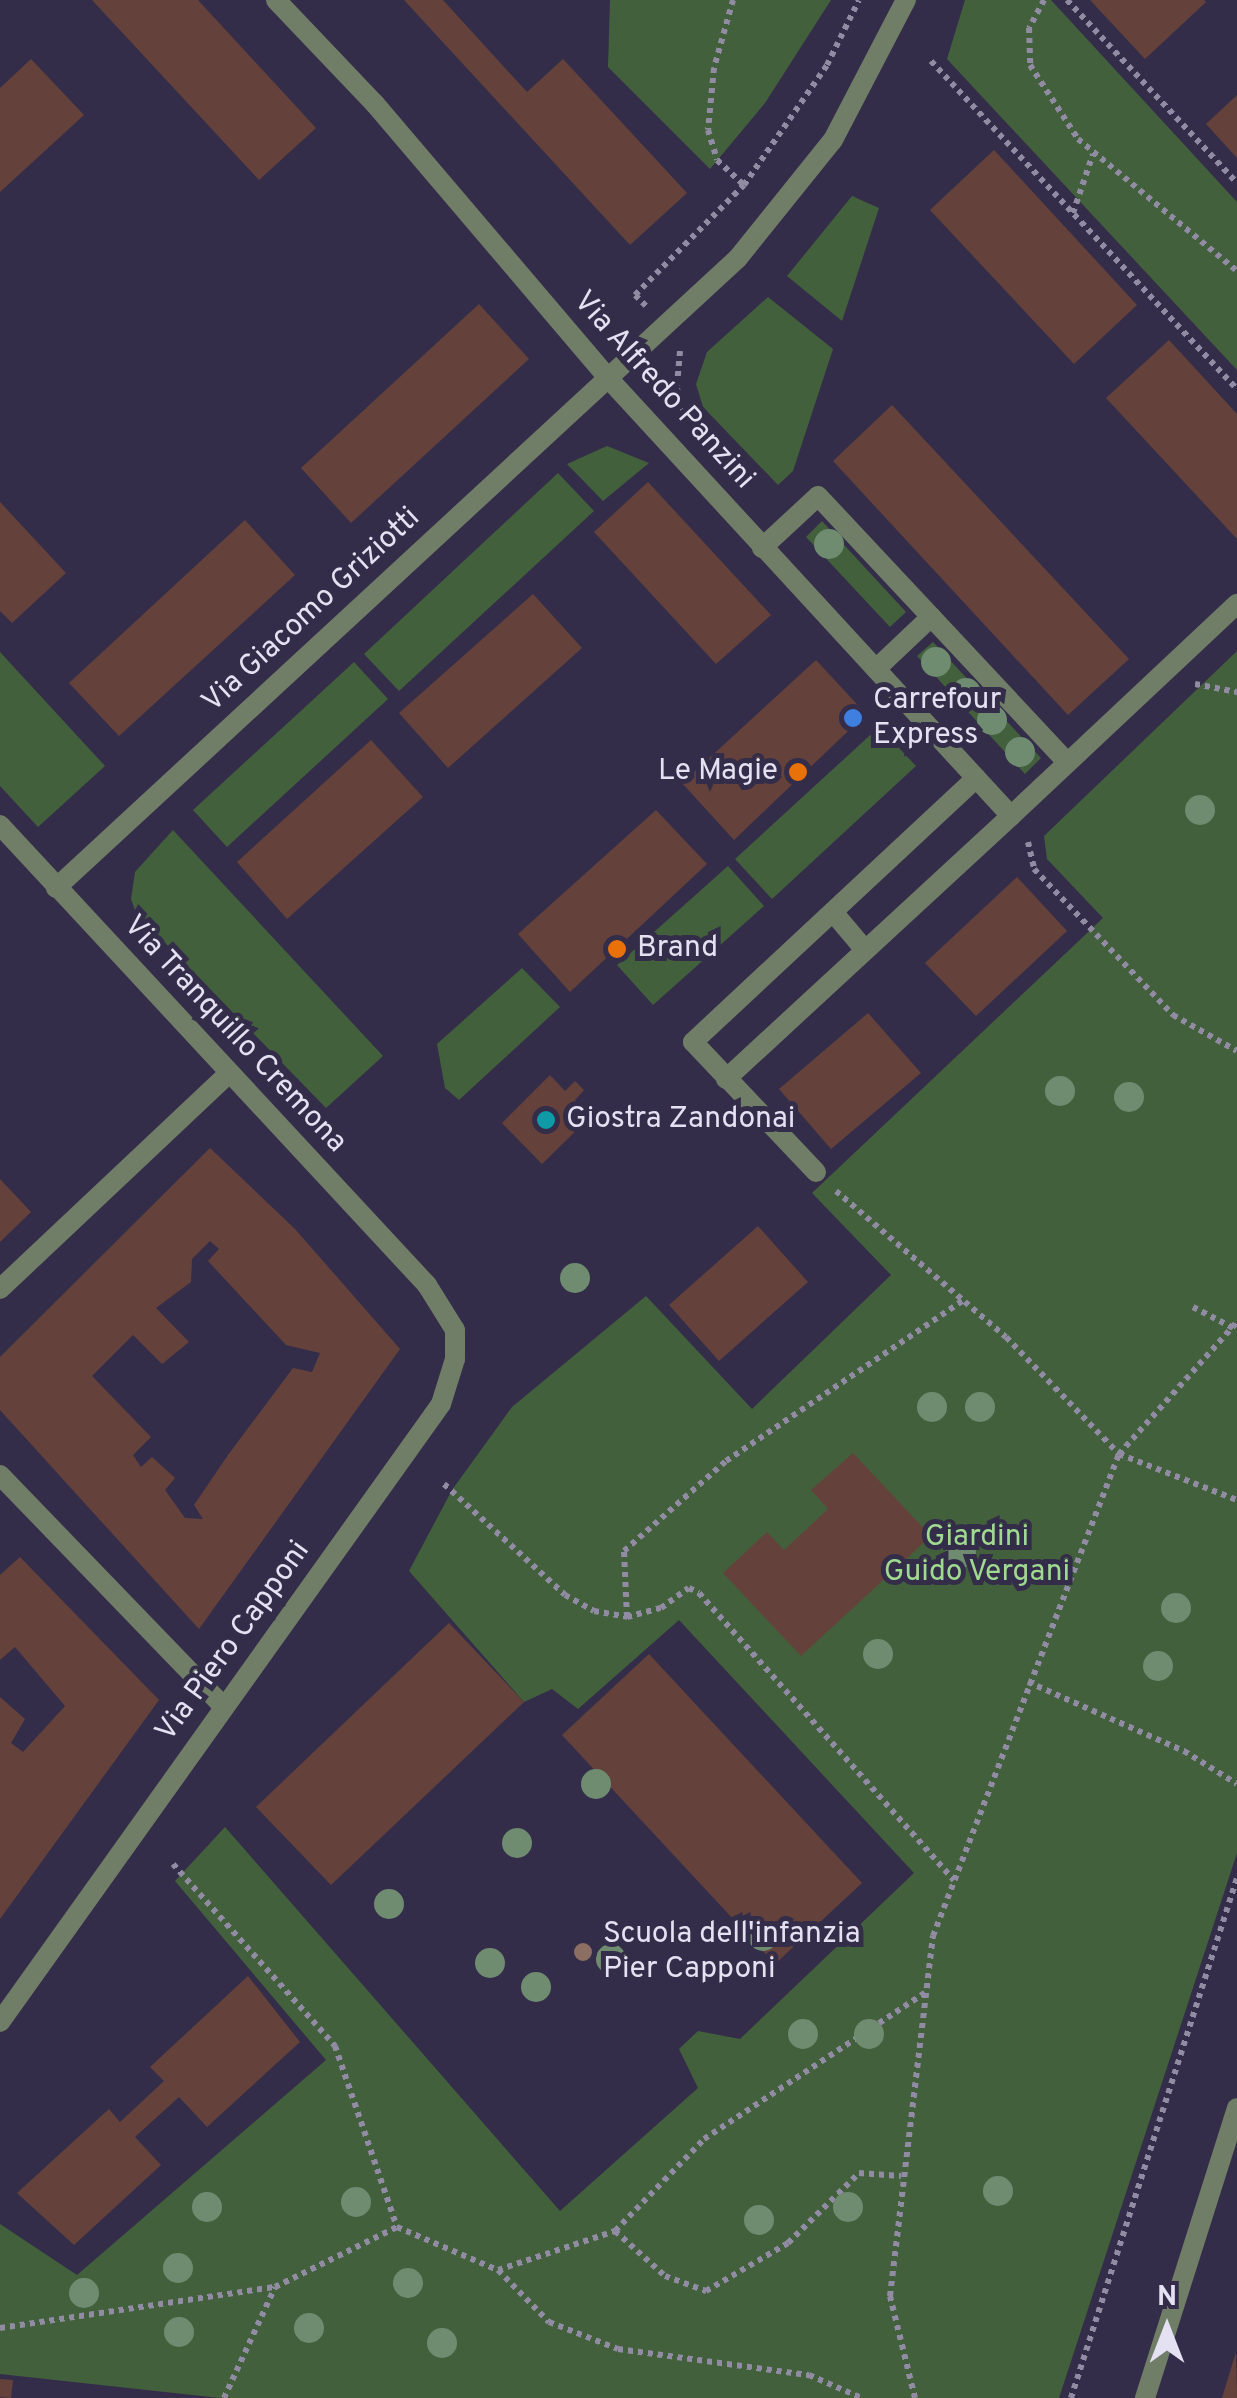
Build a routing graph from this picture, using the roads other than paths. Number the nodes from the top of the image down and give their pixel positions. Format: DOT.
graph roads {
  1 [pos="276,0"];
  2 [pos="906,0"];
  3 [pos="608,378"];
  4 [pos="762,548"];
  5 [pos="1237,604"];
  6 [pos="931,617"];
  7 [pos="876,669"];
  8 [pos="1067,762"];
  9 [pos="976,778"];
  10 [pos="1011,816"];
  11 [pos="0,824"];
  12 [pos="56,888"];
  13 [pos="833,912"];
  14 [pos="866,950"];
  15 [pos="228,1075"];
  16 [pos="726,1079"];
  17 [pos="816,1172"];
  18 [pos="427,1284"];
  19 [pos="0,1289"];
  20 [pos="0,1475"];
  21 [pos="222,1705"];
  22 [pos="0,2022"];
  23 [pos="1237,2108"];
  24 [pos="1146,2398"];
  1 -- 3 [label="street, Via Alfredo Panzini"];
  2 -- 3 [label="street, Via Giacomo Griziotti"];
  3 -- 4 [label="street, Via Alfredo Panzini"];
  3 -- 12 [label="street, Via Giacomo Griziotti"];
  4 -- 6 [label="street"];
  4 -- 7 [label="street, Via Alfredo Panzini"];
  5 -- 8 [label="street"];
  6 -- 7 [label="street"];
  6 -- 8 [label="street"];
  7 -- 9 [label="street, Via Alfredo Panzini"];
  8 -- 10 [label="street"];
  9 -- 10 [label="street, Via Alfredo Panzini"];
  9 -- 13 [label="street"];
  10 -- 14 [label="street"];
  11 -- 12 [label="street, Via Tranquillo Cremona"];
  12 -- 15 [label="street, Via Tranquillo Cremona"];
  13 -- 14 [label="street"];
  13 -- 16 [label="street"];
  14 -- 16 [label="street"];
  15 -- 18 [label="street, Via Tranquillo Cremona"];
  15 -- 19 [label="street"];
  16 -- 17 [label="street"];
  18 -- 21 [label="street, Via Piero Capponi"];
  20 -- 21 [label="street"];
  21 -- 22 [label="street, Via Piero Capponi"];
  23 -- 24 [label="street"];
}
